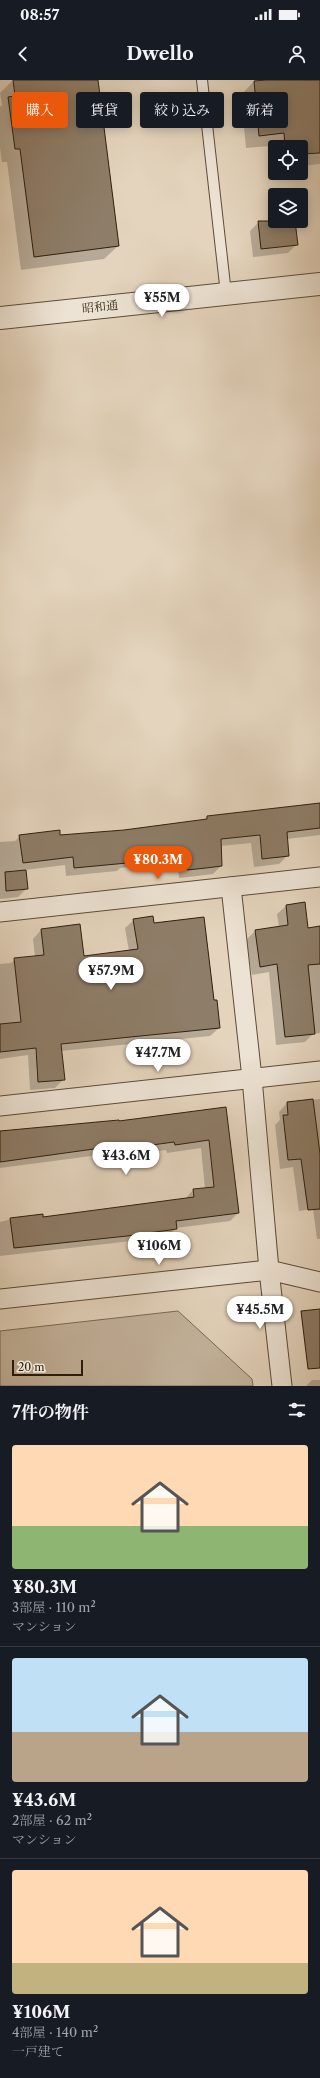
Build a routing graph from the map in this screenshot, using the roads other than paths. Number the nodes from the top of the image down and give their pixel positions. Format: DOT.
graph roads {
  1 [pos="202,80"];
  2 [pos="320,284"];
  3 [pos="226,294"];
  4 [pos="0,318"];
  5 [pos="320,877"];
  6 [pos="231,887"];
  7 [pos="0,912"];
  8 [pos="320,1071"];
  9 [pos="252,1078"];
  10 [pos="0,1106"];
  11 [pos="269,1270"];
  12 [pos="320,1282"];
  13 [pos="0,1299"];
  14 [pos="282,1386"];
  1 -- 3 [label="lane"];
  2 -- 3 [label="street, 昭和通"];
  3 -- 4 [label="street, 昭和通"];
  5 -- 6 [label="street"];
  6 -- 7 [label="street"];
  6 -- 9 [label="street"];
  8 -- 9 [label="street"];
  9 -- 10 [label="street"];
  9 -- 11 [label="street"];
  11 -- 12 [label="street"];
  11 -- 13 [label="street"];
  11 -- 14 [label="street"];
}
